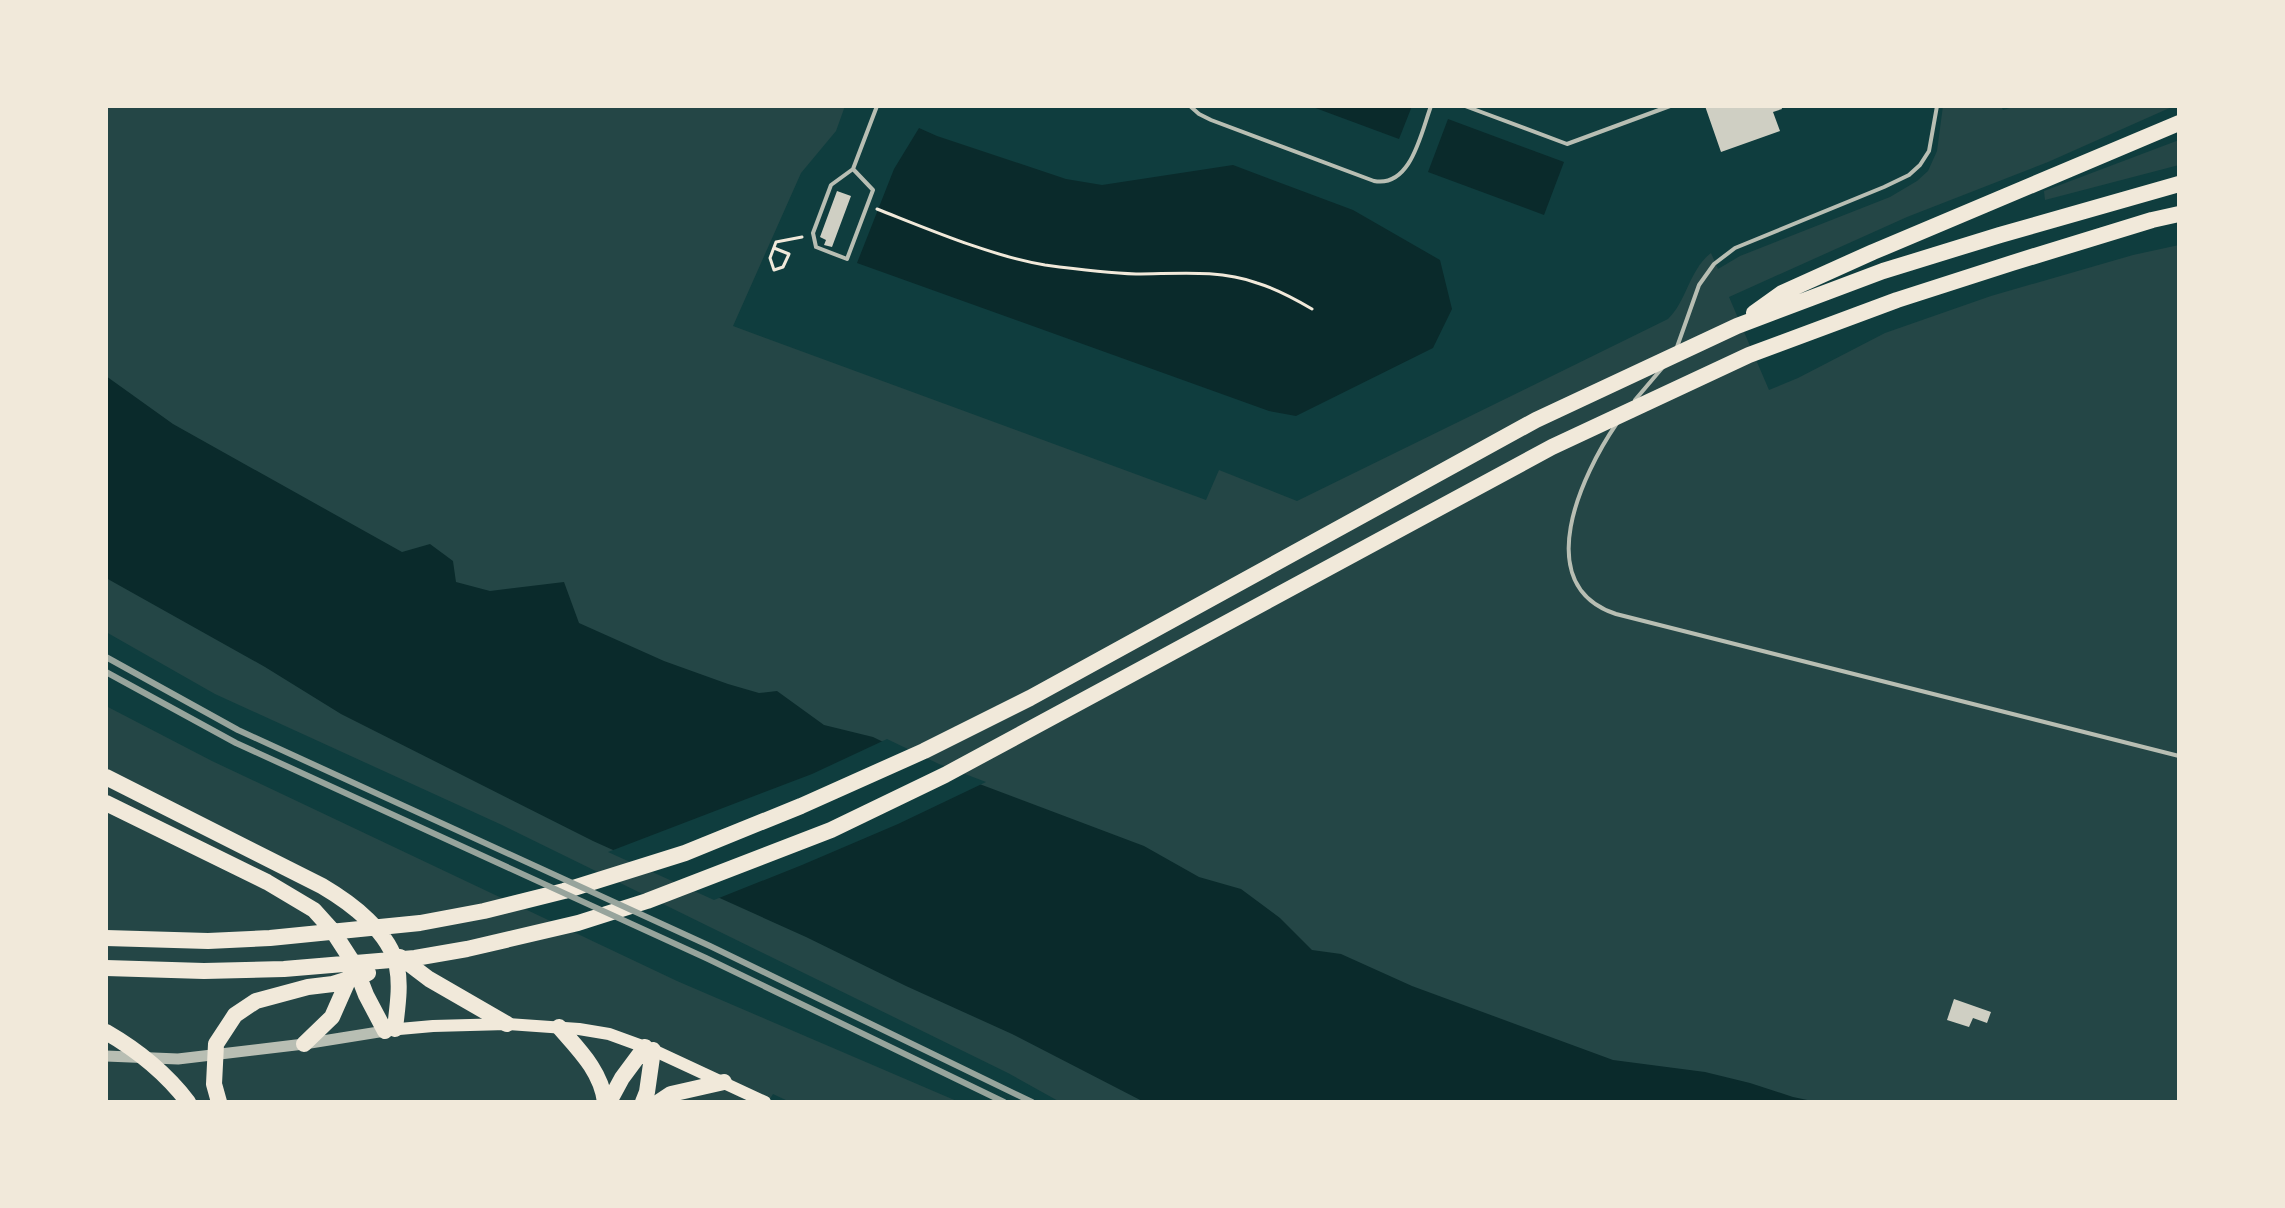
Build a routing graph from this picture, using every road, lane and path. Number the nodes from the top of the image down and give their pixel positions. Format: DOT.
graph roads {
  1 [pos="877,106"];
  2 [pos="1190,106"];
  3 [pos="1431,106"];
  4 [pos="1465,106"];
  5 [pos="1670,106"];
  6 [pos="1937,106"];
  7 [pos="2179,123"];
  8 [pos="853,169"];
  9 [pos="2179,184"];
  10 [pos="868,205"];
  11 [pos="2179,217"];
  12 [pos="807,236"];
  13 [pos="774,248"];
  14 [pos="1312,309"];
  15 [pos="1737,326"];
  16 [pos="2179,756"];
  17 [pos="106,777"];
  18 [pos="106,803"];
  19 [pos="106,936"];
  20 [pos="393,951"];
  21 [pos="415,958"];
  22 [pos="354,964"];
  23 [pos="106,968"];
  24 [pos="507,1024"];
  25 [pos="559,1027"];
  26 [pos="390,1030"];
  27 [pos="106,1032"];
  28 [pos="304,1044"];
  29 [pos="649,1049"];
  30 [pos="106,1056"];
  31 [pos="724,1082"];
  32 [pos="184,1097"];
  33 [pos="219,1102"];
  34 [pos="607,1102"];
  35 [pos="643,1102"];
  36 [pos="659,1102"];
  37 [pos="765,1102"];
  1 -- 8 [label="lane"];
  2 -- 3 [label="lane"];
  4 -- 5 [label="lane"];
  6 -- 16 [label="lane"];
  7 -- 15 [label="highway"];
  8 -- 10 [label="lane"];
  8 -- 10 [label="lane"];
  9 -- 15 [label="highway"];
  10 -- 14 [label="path"];
  11 -- 21 [label="highway"];
  12 -- 13 [label="path"];
  13 -- 13 [label="path"];
  15 -- 19 [label="highway"];
  17 -- 20 [label="highway"];
  18 -- 22 [label="highway"];
  20 -- 24 [label="highway"];
  20 -- 26 [label="highway"];
  21 -- 23 [label="highway"];
  21 -- 33 [label="highway"];
  22 -- 26 [label="highway"];
  22 -- 28 [label="highway"];
  24 -- 25 [label="main road"];
  24 -- 26 [label="main road"];
  25 -- 29 [label="main road"];
  25 -- 34 [label="highway"];
  26 -- 28 [label="street"];
  27 -- 32 [label="highway"];
  28 -- 30 [label="street"];
  29 -- 31 [label="main road"];
  29 -- 34 [label="highway"];
  29 -- 35 [label="highway"];
  31 -- 36 [label="highway"];
  31 -- 37 [label="main road"];
}
